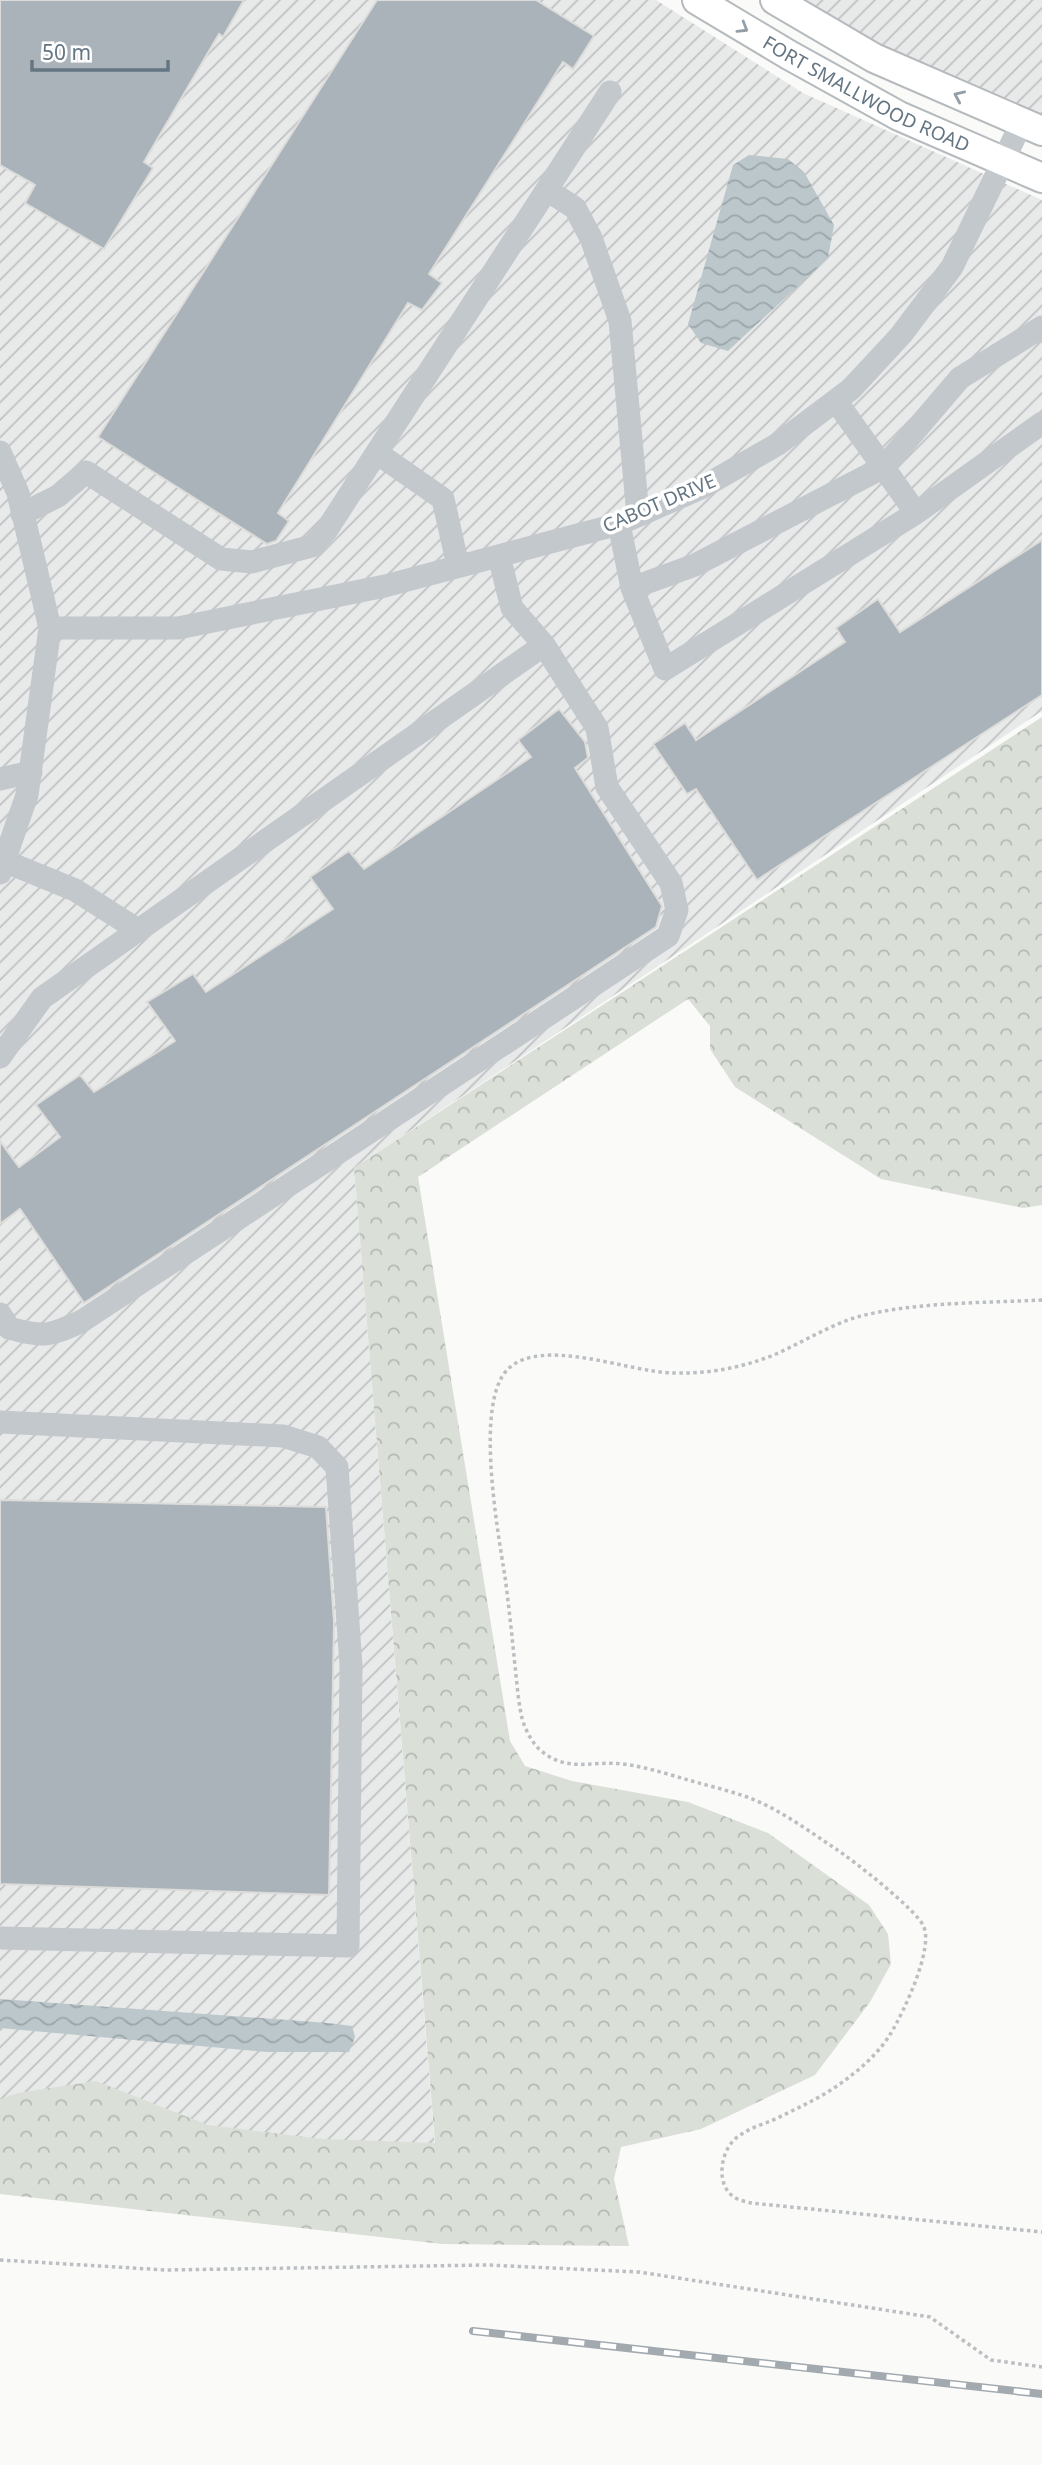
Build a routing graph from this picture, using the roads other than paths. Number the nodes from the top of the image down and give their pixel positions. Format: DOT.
graph roads {
  1 [pos="697,0"];
  2 [pos="775,0"];
  3 [pos="610,93"];
  4 [pos="1032,127"];
  5 [pos="1003,162"];
  6 [pos="1042,177"];
  7 [pos="547,190"];
  8 [pos="1042,327"];
  9 [pos="836,401"];
  10 [pos="1042,423"];
  11 [pos="0,452"];
  12 [pos="377,453"];
  13 [pos="884,467"];
  14 [pos="916,513"];
  15 [pos="22,514"];
  16 [pos="629,520"];
  17 [pos="499,556"];
  18 [pos="458,566"];
  19 [pos="632,588"];
  20 [pos="50,628"];
  21 [pos="544,645"];
  22 [pos="30,772"];
  23 [pos="0,779"];
  24 [pos="2,867"];
  25 [pos="138,930"];
  26 [pos="0,1057"];
  27 [pos="0,1314"];
  28 [pos="0,1422"];
  29 [pos="0,1938"];
  1 -- 5 [label="main road, FORT SMALLWOOD ROAD, one-way"];
  4 -- 2 [label="main road, FORT SMALLWOOD ROAD, one-way"];
  3 -- 7 [label="street"];
  4 -- 5 [label="street, CABOT DRIVE"];
  5 -- 6 [label="main road, FORT SMALLWOOD ROAD"];
  5 -- 9 [label="street, CABOT DRIVE"];
  7 -- 12 [label="street"];
  7 -- 16 [label="street"];
  8 -- 13 [label="street"];
  9 -- 13 [label="street"];
  9 -- 16 [label="street, CABOT DRIVE"];
  10 -- 14 [label="street"];
  11 -- 15 [label="street"];
  12 -- 15 [label="street"];
  12 -- 18 [label="street"];
  13 -- 14 [label="street"];
  13 -- 19 [label="street"];
  14 -- 19 [label="street"];
  15 -- 20 [label="street"];
  16 -- 17 [label="street, CABOT DRIVE"];
  16 -- 19 [label="street"];
  17 -- 18 [label="street, CABOT DRIVE"];
  17 -- 21 [label="street"];
  18 -- 20 [label="street, CABOT DRIVE"];
  20 -- 22 [label="street"];
  21 -- 25 [label="street"];
  21 -- 27 [label="street"];
  22 -- 23 [label="street"];
  22 -- 24 [label="street"];
  24 -- 25 [label="street"];
  25 -- 26 [label="street"];
  28 -- 29 [label="street"];
}
